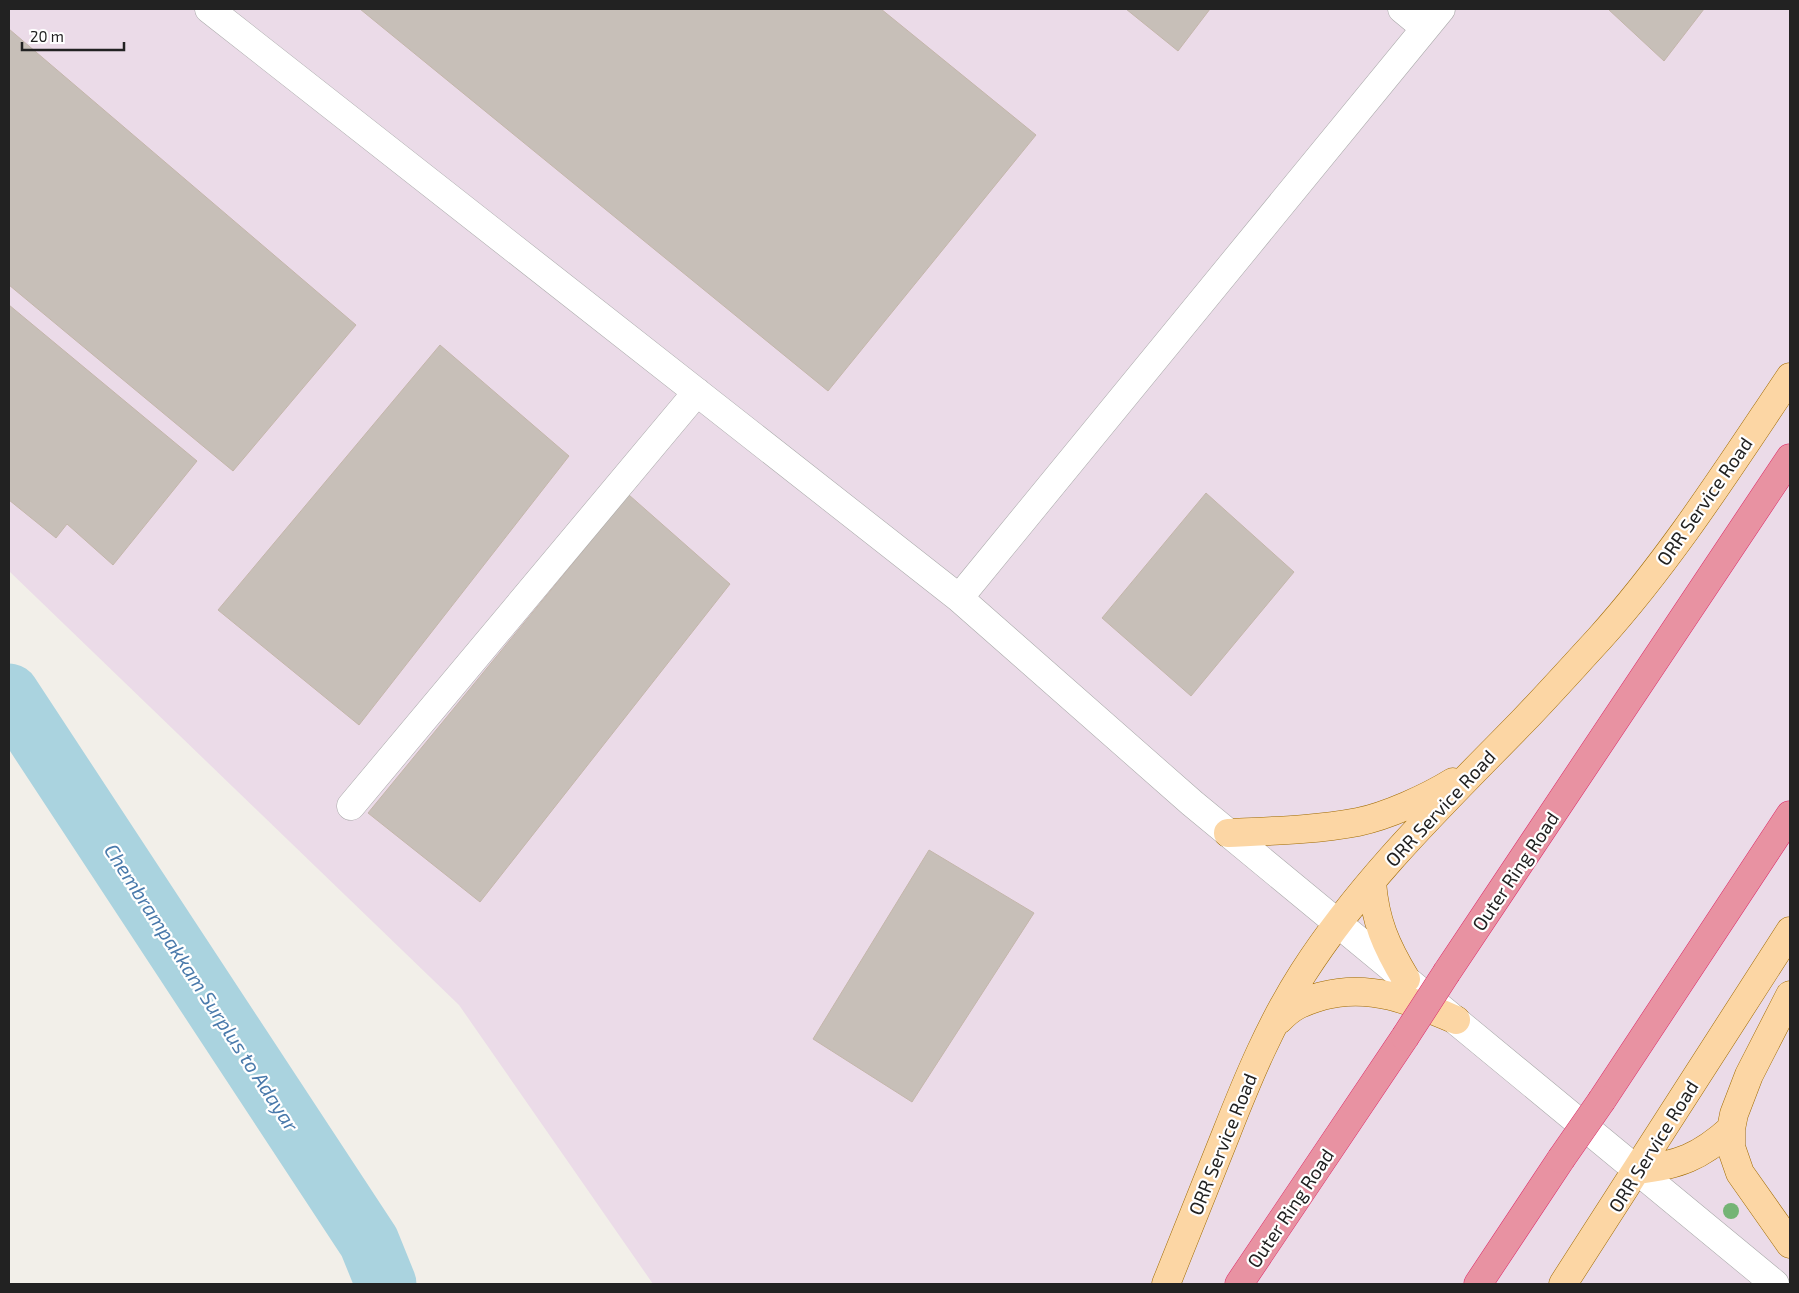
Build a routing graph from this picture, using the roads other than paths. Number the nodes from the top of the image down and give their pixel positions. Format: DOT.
graph roads {
  1 [pos="210,9"];
  2 [pos="1402,9"];
  3 [pos="1433,18"];
  4 [pos="1790,377"];
  5 [pos="697,392"];
  6 [pos="1790,458"];
  7 [pos="959,598"];
  8 [pos="1479,766"];
  9 [pos="351,806"];
  10 [pos="1790,815"];
  11 [pos="1228,832"];
  12 [pos="1372,882"];
  13 [pos="1339,924"];
  14 [pos="1790,931"];
  15 [pos="1406,979"];
  16 [pos="1790,995"];
  17 [pos="1456,1020"];
  18 [pos="1271,1029"];
  19 [pos="1731,1129"];
  20 [pos="1638,1170"];
  21 [pos="1790,1244"];
  22 [pos="1166,1284"];
  23 [pos="1239,1284"];
  24 [pos="1478,1284"];
  25 [pos="1563,1284"];
  26 [pos="1775,1284"];
  1 -- 5 [label="street"];
  2 -- 3 [label="street"];
  3 -- 7 [label="street"];
  4 -- 8 [label="main road, ORR Service Road"];
  5 -- 7 [label="street"];
  5 -- 9 [label="street"];
  6 -- 23 [label="highway, Outer Ring Road, bridge"];
  7 -- 11 [label="street"];
  8 -- 11 [label="main road"];
  8 -- 12 [label="main road, ORR Service Road"];
  10 -- 24 [label="highway, bridge"];
  11 -- 13 [label="street"];
  12 -- 13 [label="main road, ORR Service Road"];
  12 -- 15 [label="main road"];
  13 -- 15 [label="street"];
  13 -- 18 [label="main road, ORR Service Road"];
  14 -- 20 [label="main road, ORR Service Road"];
  15 -- 17 [label="street"];
  16 -- 19 [label="main road"];
  17 -- 18 [label="main road"];
  17 -- 20 [label="street"];
  18 -- 22 [label="main road, ORR Service Road"];
  19 -- 20 [label="main road"];
  19 -- 21 [label="main road"];
  20 -- 25 [label="main road, ORR Service Road"];
  20 -- 26 [label="street"];
}
